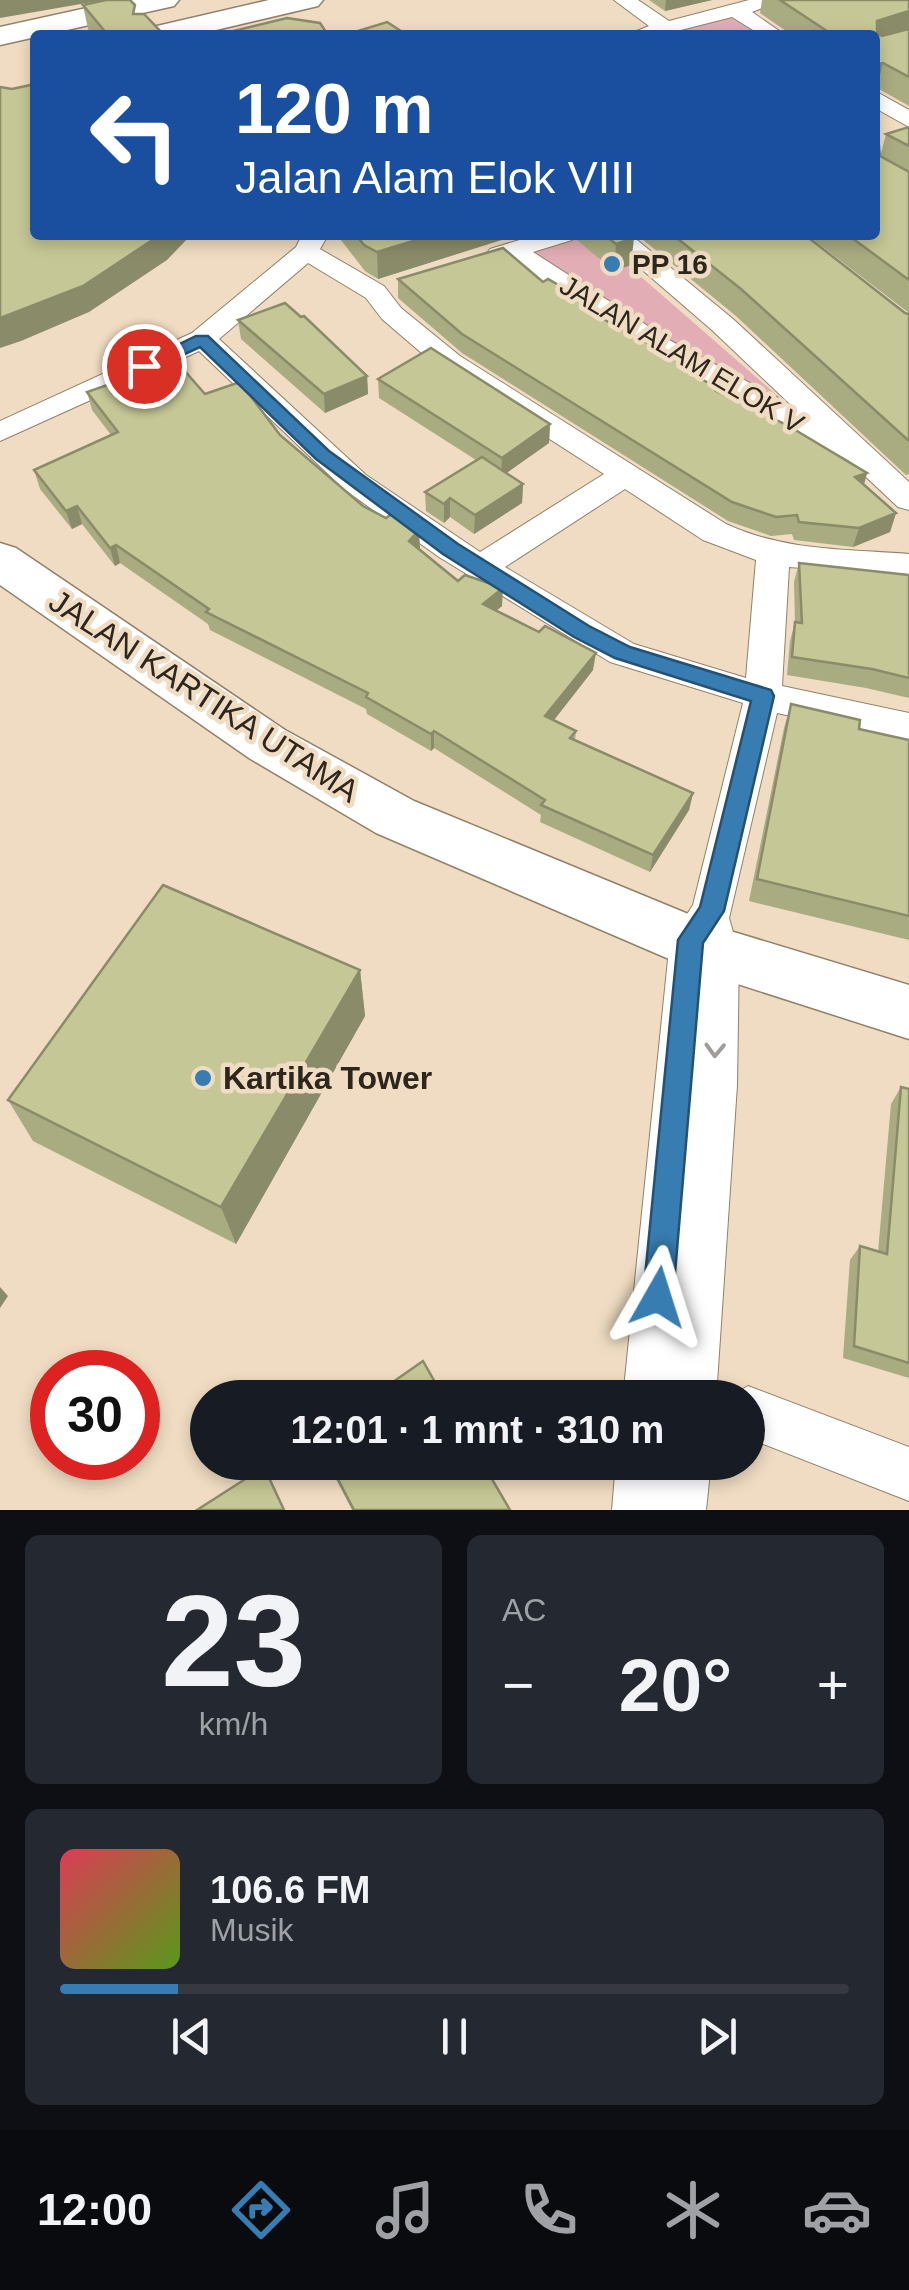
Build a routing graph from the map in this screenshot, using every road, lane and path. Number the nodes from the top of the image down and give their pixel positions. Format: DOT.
graph roads {
  1 [pos="164,0"];
  2 [pos="308,0"];
  3 [pos="624,0"];
  4 [pos="772,0"];
  5 [pos="734,9"];
  6 [pos="666,28"];
  7 [pos="177,30"];
  8 [pos="658,30"];
  9 [pos="767,30"];
  10 [pos="0,36"];
  11 [pos="880,104"];
  12 [pos="904,130"];
  13 [pos="546,240"];
  14 [pos="621,240"];
  15 [pos="310,243"];
  16 [pos="512,250"];
  17 [pos="478,261"];
  18 [pos="409,281"];
  19 [pos="375,292"];
  20 [pos="202,339"];
  21 [pos="0,432"];
  22 [pos="855,452"];
  23 [pos="626,474"];
  24 [pos="909,500"];
  25 [pos="773,553"];
  26 [pos="2,564"];
  27 [pos="909,565"];
  28 [pos="481,567"];
  29 [pos="763,696"];
  30 [pos="909,727"];
  31 [pos="707,935"];
  32 [pos="909,1012"];
  33 [pos="678,1380"];
  34 [pos="765,1419"];
  35 [pos="909,1474"];
  36 [pos="642,1480"];
  37 [pos="682,1480"];
  38 [pos="639,1510"];
  39 [pos="680,1510"];
  1 -- 10 [label="highway"];
  2 -- 7 [label="highway"];
  3 -- 6 [label="street"];
  4 -- 5 [label="street"];
  5 -- 6 [label="street"];
  5 -- 9 [label="street"];
  6 -- 8 [label="street"];
  11 -- 12 [label="street"];
  13 -- 16 [label="street"];
  14 -- 22 [label="street, JALAN ALAM ELOK V"];
  15 -- 19 [label="street"];
  15 -- 20 [label="street"];
  16 -- 17 [label="street"];
  16 -- 22 [label="street, JALAN ALAM ELOK V"];
  18 -- 19 [label="street"];
  19 -- 23 [label="street"];
  20 -- 21 [label="street"];
  20 -- 28 [label="street"];
  22 -- 24 [label="street, JALAN ALAM ELOK V"];
  23 -- 25 [label="street"];
  23 -- 28 [label="street"];
  25 -- 27 [label="street"];
  25 -- 29 [label="street"];
  26 -- 31 [label="main road, JALAN KARTIKA UTAMA"];
  28 -- 29 [label="street"];
  29 -- 30 [label="street"];
  29 -- 31 [label="street"];
  31 -- 32 [label="main road, JALAN KARTIKA UTAMA"];
  31 -- 33 [label="street"];
  34 -- 35 [label="street"];
  36 -- 38 [label="street"];
  37 -- 39 [label="street"];
}
